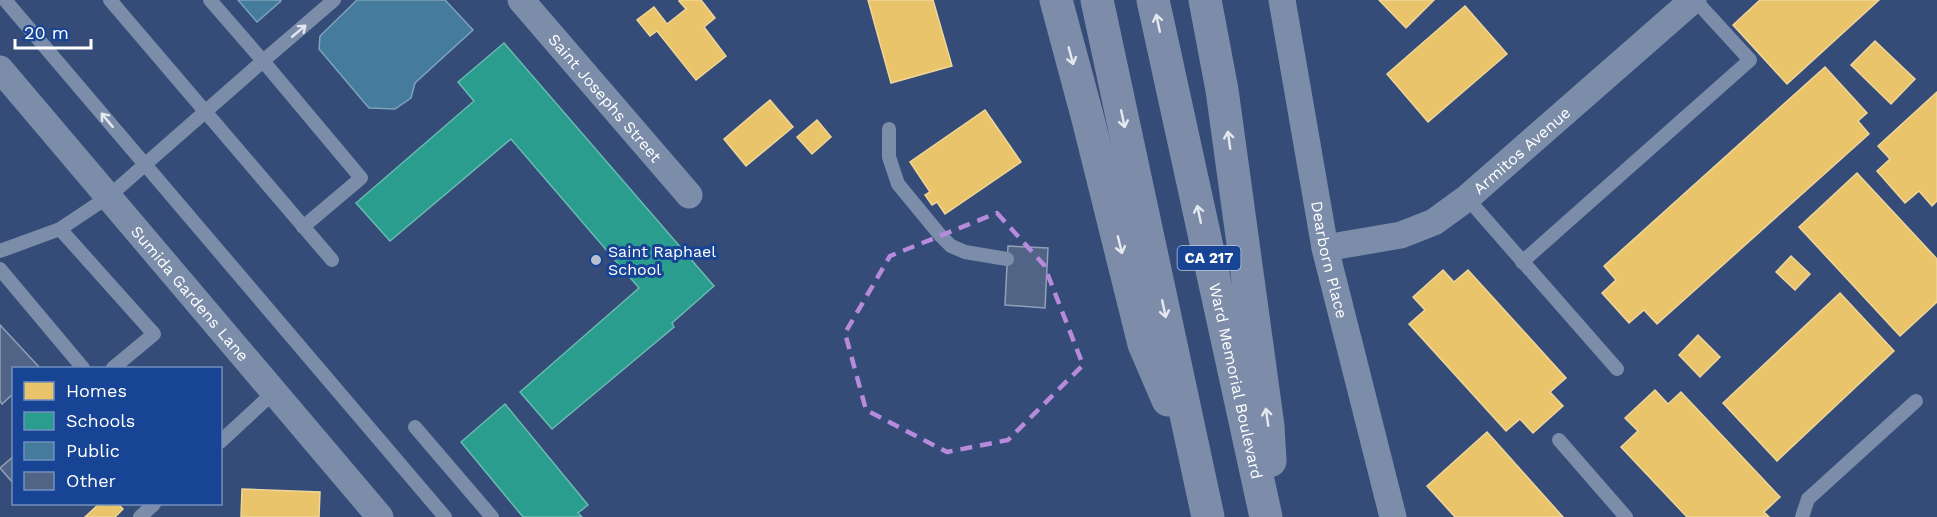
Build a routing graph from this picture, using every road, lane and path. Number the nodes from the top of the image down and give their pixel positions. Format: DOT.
graph roads {
  1 [pos="5,0"];
  2 [pos="110,0"];
  3 [pos="210,0"];
  4 [pos="334,0"];
  5 [pos="521,0"];
  6 [pos="1056,0"];
  7 [pos="1097,0"];
  8 [pos="1153,0"];
  9 [pos="1205,0"];
  10 [pos="1282,0"];
  11 [pos="1694,0"];
  12 [pos="263,61"];
  13 [pos="0,69"];
  14 [pos="204,112"];
  15 [pos="889,129"];
  16 [pos="145,164"];
  17 [pos="689,195"];
  18 [pos="108,197"];
  19 [pos="1467,198"];
  20 [pos="303,227"];
  21 [pos="60,229"];
  22 [pos="1325,248"];
  23 [pos="0,251"];
  24 [pos="1007,259"];
  25 [pos="332,260"];
  26 [pos="1522,262"];
  27 [pos="0,269"];
  28 [pos="81,367"];
  29 [pos="115,367"];
  30 [pos="1617,369"];
  31 [pos="274,392"];
  32 [pos="1916,401"];
  33 [pos="415,427"];
  34 [pos="222,440"];
  35 [pos="1559,440"];
  36 [pos="1198,470"];
  37 [pos="153,505"];
  38 [pos="140,517"];
  39 [pos="380,517"];
  40 [pos="445,517"];
  41 [pos="492,517"];
  42 [pos="1208,517"];
  43 [pos="1266,517"];
  44 [pos="1273,517"];
  45 [pos="1392,517"];
  46 [pos="1626,517"];
  47 [pos="1802,517"];
  16 -- 1 [label="lane, one-way"];
  2 -- 14 [label="lane"];
  3 -- 12 [label="lane"];
  12 -- 4 [label="lane, one-way"];
  5 -- 17 [label="street, Saint Josephs Street"];
  6 -- 36 [label="highway, one-way"];
  7 -- 36 [label="highway, CA 217, one-way"];
  43 -- 8 [label="highway, Ward Memorial Boulevard / CA 217, one-way"];
  44 -- 9 [label="highway, one-way"];
  10 -- 22 [label="street, Dearborn Place"];
  11 -- 19 [label="street, Armitos Avenue"];
  11 -- 26 [label="lane"];
  12 -- 14 [label="lane"];
  12 -- 20 [label="lane"];
  13 -- 18 [label="street, Sumida Gardens Lane"];
  14 -- 16 [label="lane"];
  14 -- 20 [label="lane"];
  15 -- 24 [label="lane"];
  16 -- 18 [label="lane"];
  16 -- 40 [label="lane"];
  18 -- 21 [label="lane"];
  18 -- 31 [label="street, Sumida Gardens Lane"];
  19 -- 22 [label="street, Armitos Avenue"];
  19 -- 26 [label="lane"];
  20 -- 25 [label="lane"];
  21 -- 23 [label="lane"];
  21 -- 29 [label="lane"];
  22 -- 45 [label="street, Dearborn Place"];
  26 -- 30 [label="lane"];
  27 -- 28 [label="lane"];
  31 -- 34 [label="lane"];
  31 -- 39 [label="street, Sumida Gardens Lane"];
  32 -- 47 [label="lane"];
  33 -- 41 [label="lane"];
  35 -- 46 [label="lane"];
  36 -- 42 [label="highway, CA 217"];
  37 -- 38 [label="lane"];
}
